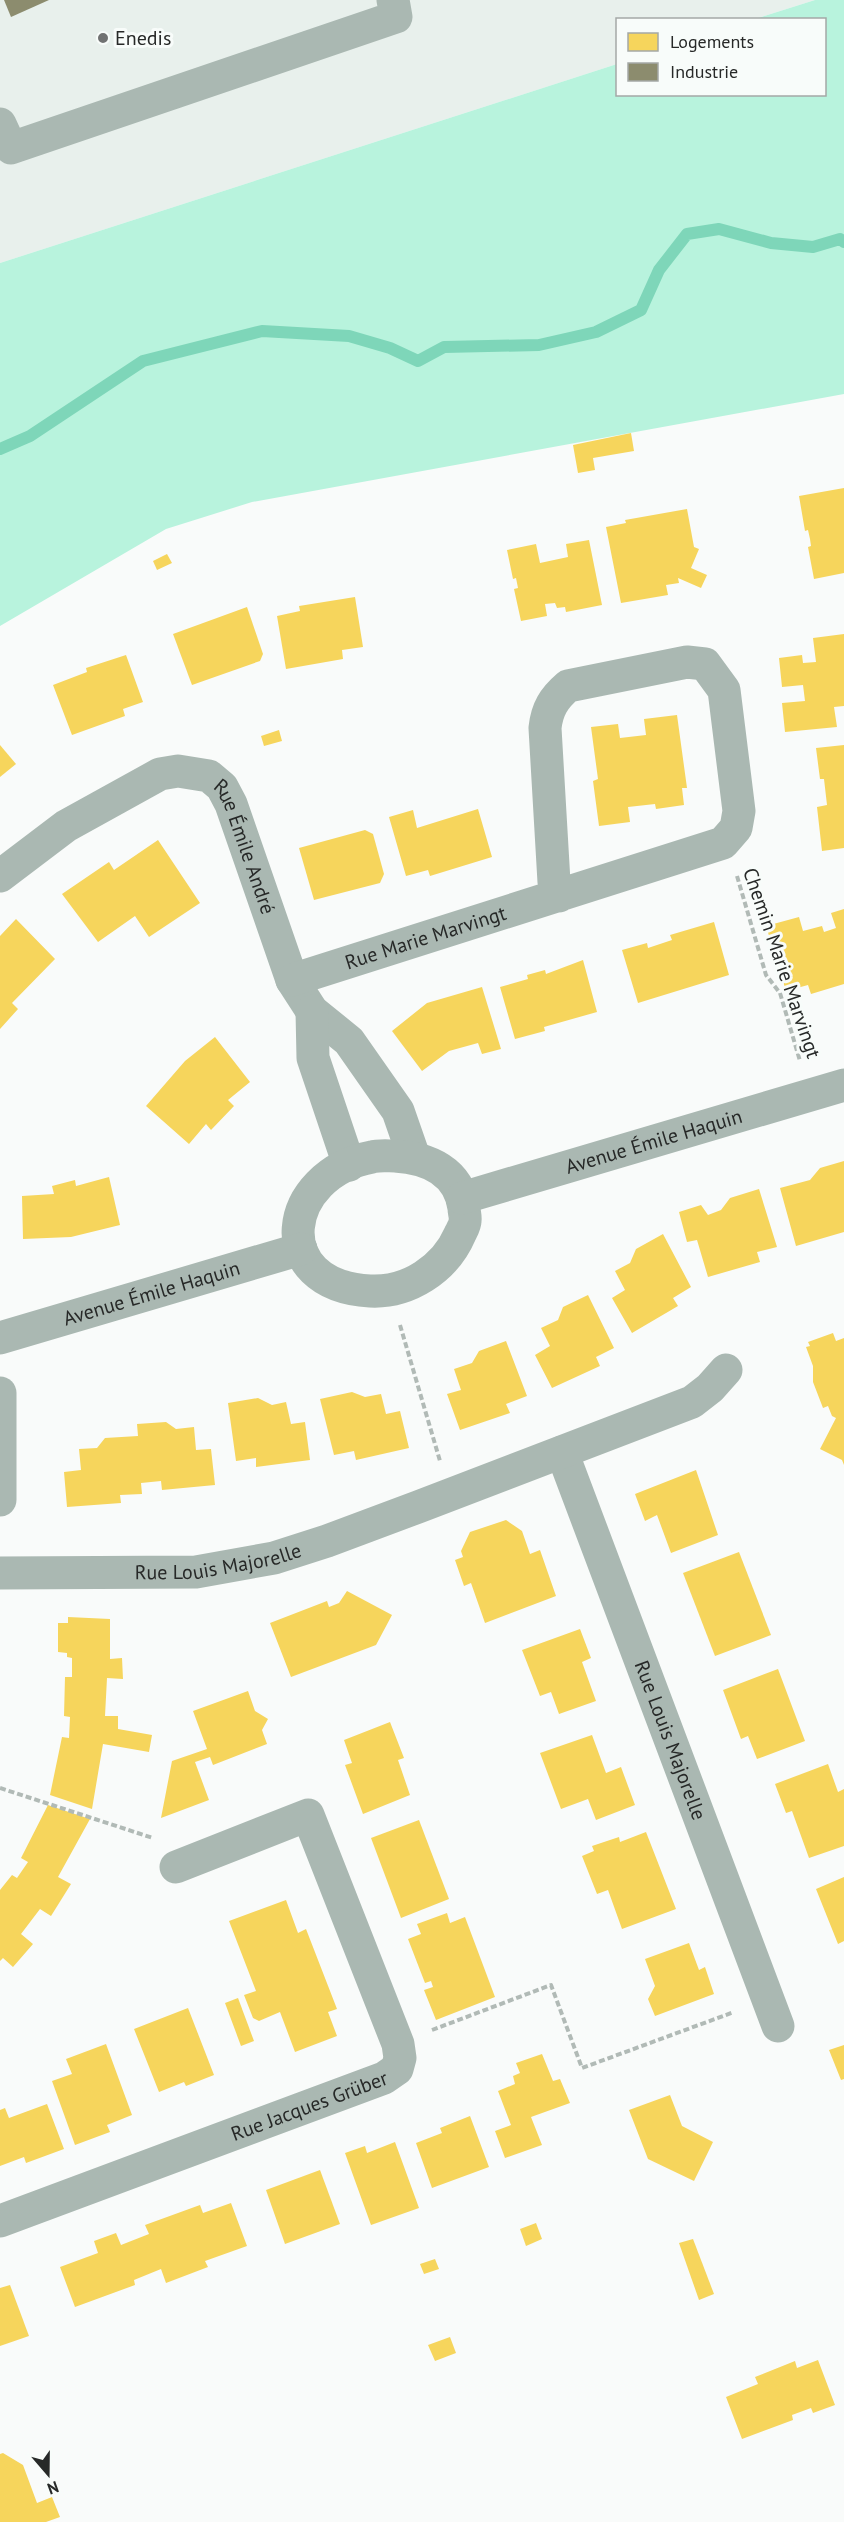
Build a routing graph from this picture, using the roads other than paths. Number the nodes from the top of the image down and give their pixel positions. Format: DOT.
graph roads {
  1 [pos="393,0"];
  2 [pos="0,124"];
  3 [pos="0,876"];
  4 [pos="559,896"];
  5 [pos="292,980"];
  6 [pos="312,1011"];
  7 [pos="844,1085"];
  8 [pos="414,1157"];
  9 [pos="349,1164"];
  10 [pos="462,1198"];
  11 [pos="302,1249"];
  12 [pos="0,1338"];
  13 [pos="726,1370"];
  14 [pos="0,1393"];
  15 [pos="562,1452"];
  16 [pos="0,1500"];
  17 [pos="0,1573"];
  18 [pos="176,1867"];
  19 [pos="773,2013"];
  20 [pos="0,2221"];
  1 -- 2 [label="street"];
  3 -- 5 [label="street, Rue Émile André"];
  4 -- 4 [label="street, Rue Marie Marvingt"];
  4 -- 5 [label="street, Rue Marie Marvingt"];
  5 -- 6 [label="street, Rue Émile André"];
  6 -- 8 [label="street, Rue Émile André"];
  6 -- 9 [label="street"];
  7 -- 10 [label="street, Avenue Émile Haquin"];
  8 -- 9 [label="street"];
  8 -- 10 [label="street"];
  9 -- 11 [label="street"];
  10 -- 11 [label="street"];
  11 -- 12 [label="street, Avenue Émile Haquin"];
  13 -- 15 [label="street, Rue Louis Majorelle"];
  14 -- 16 [label="street"];
  15 -- 17 [label="street, Rue Louis Majorelle"];
  15 -- 19 [label="street, Rue Louis Majorelle"];
  18 -- 20 [label="street, Rue Jacques Grüber"];
}
